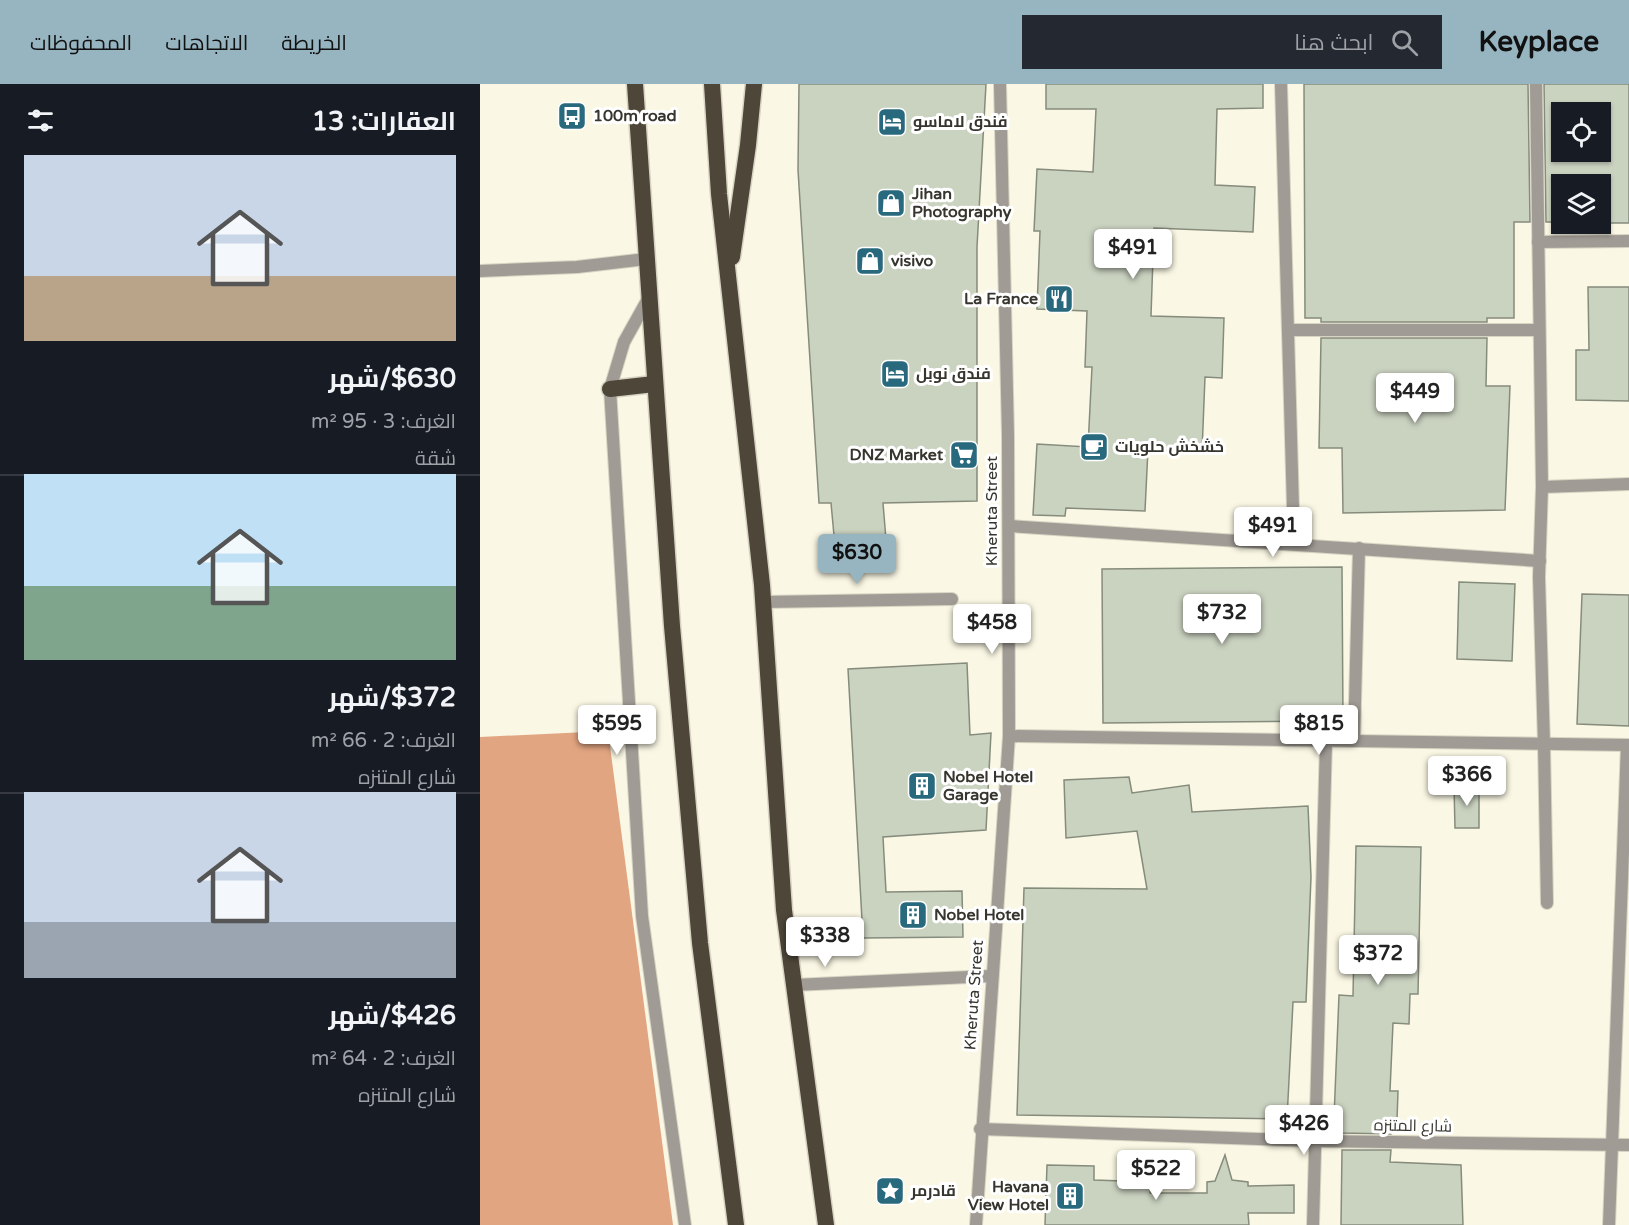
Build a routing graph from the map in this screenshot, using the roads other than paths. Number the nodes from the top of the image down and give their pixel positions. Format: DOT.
graph roads {
  1 [pos="635,84"];
  2 [pos="712,84"];
  3 [pos="754,84"];
  4 [pos="1000,84"];
  5 [pos="1281,84"];
  6 [pos="1536,84"];
  7 [pos="1629,241"];
  8 [pos="1538,242"];
  9 [pos="646,259"];
  10 [pos="480,271"];
  11 [pos="729,282"];
  12 [pos="648,300"];
  13 [pos="1288,330"];
  14 [pos="1539,330"];
  15 [pos="654,384"];
  16 [pos="610,389"];
  17 [pos="1629,484"];
  18 [pos="1542,487"];
  19 [pos="1009,526"];
  20 [pos="1294,544"];
  21 [pos="1359,548"];
  22 [pos="1540,561"];
  23 [pos="952,599"];
  24 [pos="763,602"];
  25 [pos="1009,736"];
  26 [pos="1326,741"];
  27 [pos="1354,741"];
  28 [pos="1544,744"];
  29 [pos="1628,745"];
  30 [pos="1547,903"];
  31 [pos="992,976"];
  32 [pos="794,985"];
  33 [pos="980,1129"];
  34 [pos="1314,1141"];
  35 [pos="1611,1145"];
  36 [pos="1629,1146"];
  37 [pos="685,1225"];
  38 [pos="736,1225"];
  39 [pos="826,1225"];
  40 [pos="976,1225"];
  41 [pos="1313,1225"];
  42 [pos="1609,1225"];
  1 -- 9 [label="highway"];
  2 -- 11 [label="highway"];
  3 -- 11 [label="highway"];
  4 -- 19 [label="street, Kheruta Street"];
  5 -- 13 [label="street"];
  6 -- 8 [label="street"];
  7 -- 8 [label="street"];
  8 -- 14 [label="street"];
  9 -- 10 [label="street"];
  9 -- 12 [label="highway"];
  11 -- 24 [label="highway"];
  12 -- 15 [label="highway"];
  12 -- 16 [label="street"];
  13 -- 14 [label="street"];
  13 -- 20 [label="street"];
  14 -- 18 [label="street"];
  15 -- 16 [label="highway"];
  15 -- 38 [label="highway"];
  16 -- 37 [label="street"];
  17 -- 18 [label="street"];
  18 -- 22 [label="street"];
  19 -- 20 [label="street"];
  19 -- 25 [label="street, Kheruta Street"];
  20 -- 21 [label="street"];
  21 -- 22 [label="street"];
  21 -- 27 [label="street"];
  22 -- 28 [label="street"];
  23 -- 24 [label="street"];
  24 -- 32 [label="highway"];
  25 -- 26 [label="street"];
  25 -- 31 [label="street, Kheruta Street"];
  26 -- 27 [label="street"];
  26 -- 34 [label="street"];
  27 -- 28 [label="street"];
  28 -- 29 [label="street"];
  28 -- 30 [label="street"];
  29 -- 35 [label="street"];
  31 -- 32 [label="street"];
  31 -- 33 [label="street, Kheruta Street"];
  32 -- 39 [label="highway"];
  33 -- 34 [label="street, شارع المتنزه"];
  33 -- 40 [label="street, Kheruta Street"];
  34 -- 35 [label="street, شارع المتنزه"];
  34 -- 41 [label="street"];
  35 -- 36 [label="street, شارع المتنزه"];
  35 -- 42 [label="street"];
}
